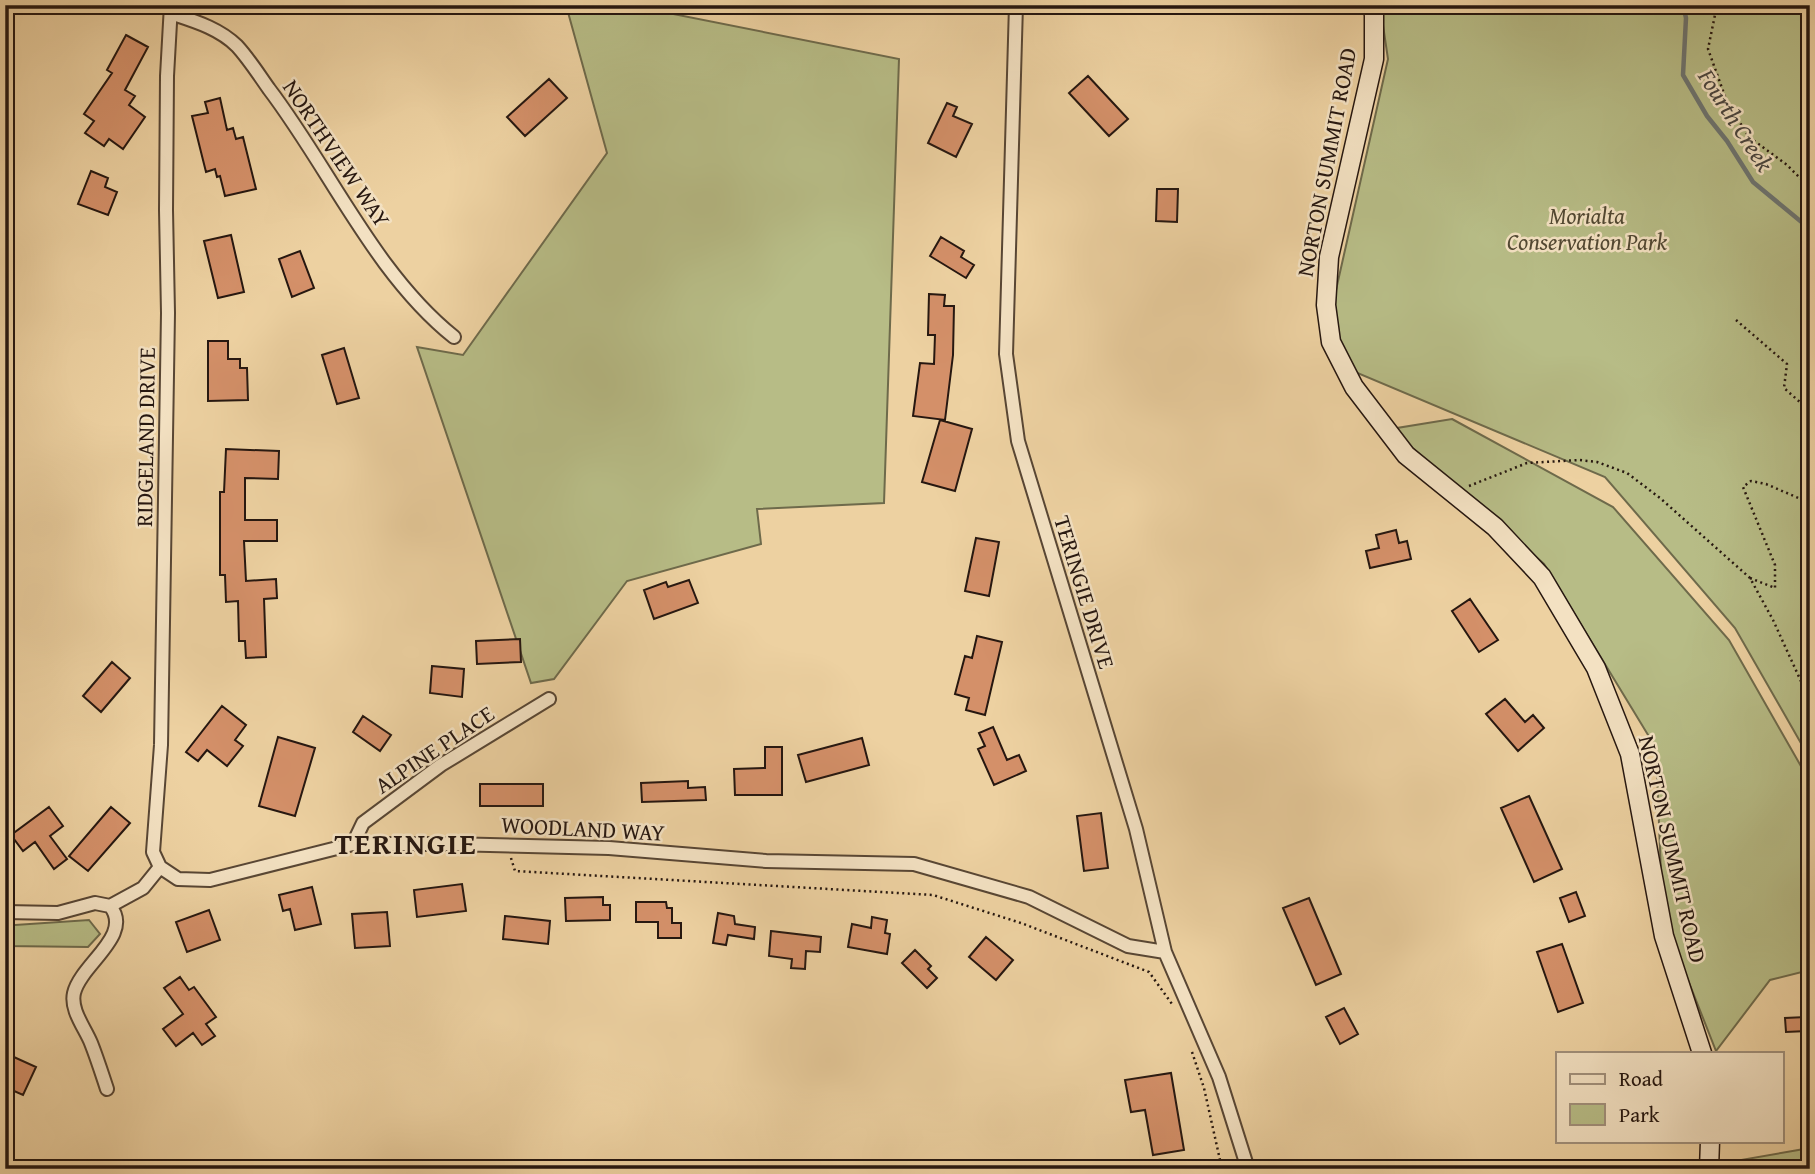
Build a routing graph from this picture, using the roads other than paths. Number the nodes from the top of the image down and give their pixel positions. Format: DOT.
graph roads {
  1 [pos="1016,5"];
  2 [pos="1372,5"];
  3 [pos="171,9"];
  4 [pos="454,337"];
  5 [pos="550,699"];
  6 [pos="353,845"];
  7 [pos="160,867"];
  8 [pos="110,905"];
  9 [pos="5,912"];
  10 [pos="1165,952"];
  11 [pos="1702,1052"];
  12 [pos="107,1089"];
  13 [pos="1710,1142"];
  14 [pos="1248,1169"];
  15 [pos="1709,1169"];
  1 -- 10 [label="street, TERINGIE DRIVE"];
  2 -- 11 [label="main road, NORTON SUMMIT ROAD"];
  3 -- 4 [label="street, NORTHVIEW WAY"];
  3 -- 7 [label="street, RIDGELAND DRIVE"];
  5 -- 6 [label="street, ALPINE PLACE"];
  6 -- 7 [label="street, WOODLAND WAY"];
  6 -- 10 [label="street, WOODLAND WAY"];
  7 -- 8 [label="street"];
  8 -- 9 [label="street"];
  8 -- 12 [label="street"];
  10 -- 14 [label="street, TERINGIE DRIVE"];
  13 -- 15 [label="main road"];
}
